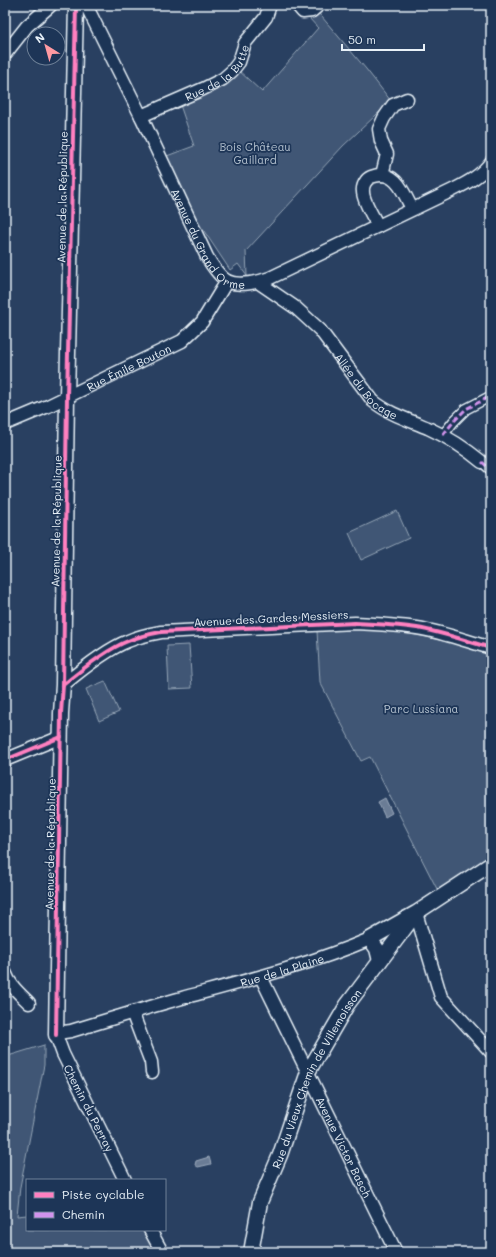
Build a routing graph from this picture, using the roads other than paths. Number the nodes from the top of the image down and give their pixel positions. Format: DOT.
graph roads {
  1 [pos="51,5"];
  2 [pos="79,5"];
  3 [pos="270,5"];
  4 [pos="298,5"];
  5 [pos="319,5"];
  6 [pos="5,54"];
  7 [pos="408,99"];
  8 [pos="141,116"];
  9 [pos="491,162"];
  10 [pos="382,174"];
  11 [pos="412,210"];
  12 [pos="378,226"];
  13 [pos="227,281"];
  14 [pos="258,282"];
  15 [pos="491,396"];
  16 [pos="67,397"];
  17 [pos="5,424"];
  18 [pos="443,435"];
  19 [pos="487,466"];
  20 [pos="491,648"];
  21 [pos="63,685"];
  22 [pos="61,737"];
  23 [pos="5,760"];
  24 [pos="491,864"];
  25 [pos="410,916"];
  26 [pos="370,939"];
  27 [pos="380,960"];
  28 [pos="5,972"];
  29 [pos="261,977"];
  30 [pos="30,1003"];
  31 [pos="132,1012"];
  32 [pos="56,1036"];
  33 [pos="491,1052"];
  34 [pos="152,1072"];
  35 [pos="308,1072"];
  36 [pos="124,1179"];
  37 [pos="151,1231"];
  38 [pos="162,1252"];
  39 [pos="251,1252"];
  40 [pos="396,1252"];
  1 -- 6 [label="street"];
  2 -- 8 [label="street, Avenue du Grand Orme"];
  2 -- 16 [label="street, Avenue de la République"];
  3 -- 8 [label="street, Rue de la Butte"];
  4 -- 5 [label="street"];
  7 -- 10 [label="street"];
  8 -- 13 [label="street, Avenue du Grand Orme"];
  9 -- 11 [label="street, Avenue du Grand Orme"];
  10 -- 11 [label="street"];
  10 -- 12 [label="street"];
  11 -- 12 [label="street, Avenue du Grand Orme"];
  12 -- 14 [label="street, Avenue du Grand Orme"];
  13 -- 14 [label="street, Avenue du Grand Orme"];
  13 -- 16 [label="street, Rue Émile Bouton"];
  14 -- 18 [label="street, Allée du Bocage"];
  15 -- 18 [label="street"];
  16 -- 17 [label="street, Rue Émile Bouton"];
  16 -- 21 [label="street, Avenue de la République"];
  18 -- 19 [label="street, Allée du Bocage"];
  20 -- 21 [label="street, Avenue des Gardes Messiers"];
  21 -- 22 [label="street, Avenue de la République"];
  22 -- 23 [label="street"];
  22 -- 32 [label="street, Avenue de la République"];
  24 -- 25 [label="street, Rue de la Plaine"];
  25 -- 26 [label="street, Rue de la Plaine"];
  25 -- 27 [label="street, Rue du Vieux Chemin de Villemoisson"];
  25 -- 33 [label="street"];
  26 -- 27 [label="street"];
  26 -- 29 [label="street, Rue de la Plaine"];
  27 -- 35 [label="street, Rue du Vieux Chemin de Villemoisson"];
  28 -- 30 [label="street"];
  29 -- 31 [label="street, Rue de la Plaine"];
  29 -- 35 [label="street, Avenue Victor Basch"];
  31 -- 32 [label="street, Rue de la Plaine"];
  31 -- 34 [label="street"];
  32 -- 36 [label="street, Chemin du Perray"];
  35 -- 39 [label="street, Rue du Vieux Chemin de Villemoisson"];
  35 -- 40 [label="street, Avenue Victor Basch"];
  37 -- 38 [label="street"];
}
